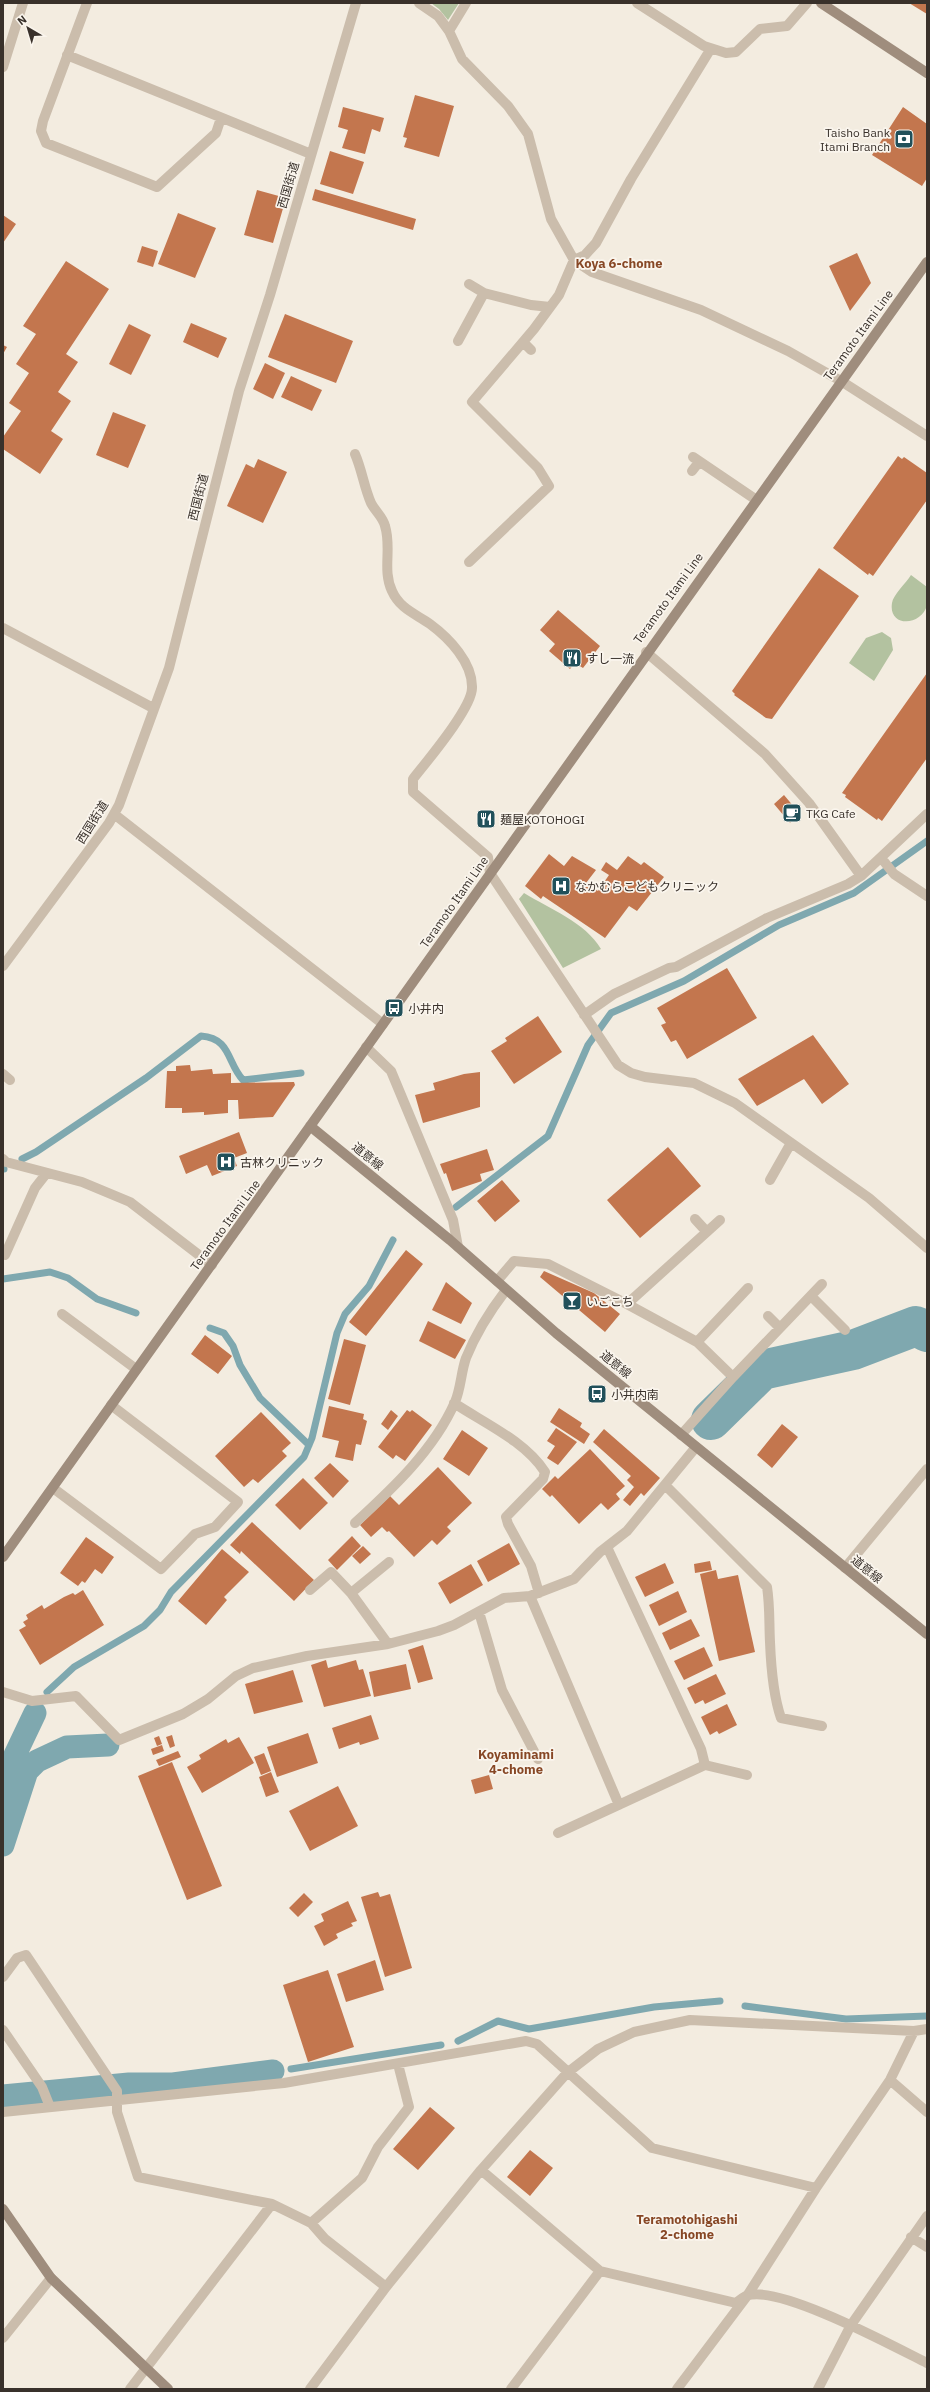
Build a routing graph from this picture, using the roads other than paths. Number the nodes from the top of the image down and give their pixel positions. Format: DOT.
graph roads {
  1 [pos="23,3"];
  2 [pos="88,3"];
  3 [pos="356,3"];
  4 [pos="420,3"];
  5 [pos="466,3"];
  6 [pos="637,3"];
  7 [pos="807,3"];
  8 [pos="821,3"];
  9 [pos="449,31"];
  10 [pos="710,50"];
  11 [pos="67,55"];
  12 [pos="3,67"];
  13 [pos="927,73"];
  14 [pos="221,118"];
  15 [pos="311,154"];
  16 [pos="574,260"];
  17 [pos="927,262"];
  18 [pos="469,284"];
  19 [pos="484,293"];
  20 [pos="550,307"];
  21 [pos="458,341"];
  22 [pos="523,342"];
  23 [pos="531,350"];
  24 [pos="841,381"];
  25 [pos="927,436"];
  26 [pos="355,454"];
  27 [pos="692,471"];
  28 [pos="754,499"];
  29 [pos="469,562"];
  30 [pos="3,628"];
  31 [pos="646,652"];
  32 [pos="153,708"];
  33 [pos="114,814"];
  34 [pos="927,814"];
  35 [pos="882,859"];
  36 [pos="490,873"];
  37 [pos="861,876"];
  38 [pos="927,896"];
  39 [pos="3,966"];
  40 [pos="584,1015"];
  41 [pos="382,1024"];
  42 [pos="366,1047"];
  43 [pos="310,1126"];
  44 [pos="791,1142"];
  45 [pos="3,1159"];
  46 [pos="46,1174"];
  47 [pos="770,1180"];
  48 [pos="695,1219"];
  49 [pos="720,1220"];
  50 [pos="706,1231"];
  51 [pos="458,1247"];
  52 [pos="927,1248"];
  53 [pos="5,1256"];
  54 [pos="212,1265"];
  55 [pos="497,1281"];
  56 [pos="822,1284"];
  57 [pos="748,1288"];
  58 [pos="506,1290"];
  59 [pos="810,1296"];
  60 [pos="628,1304"];
  61 [pos="62,1314"];
  62 [pos="768,1316"];
  63 [pos="780,1328"];
  64 [pos="844,1330"];
  65 [pos="697,1342"];
  66 [pos="136,1369"];
  67 [pos="733,1377"];
  68 [pos="454,1403"];
  69 [pos="111,1405"];
  70 [pos="681,1435"];
  71 [pos="696,1447"];
  72 [pos="927,1469"];
  73 [pos="664,1485"];
  74 [pos="53,1488"];
  75 [pos="355,1523"];
  76 [pos="607,1547"];
  77 [pos="3,1557"];
  78 [pos="389,1562"];
  79 [pos="845,1568"];
  80 [pos="310,1590"];
  81 [pos="351,1593"];
  82 [pos="534,1594"];
  83 [pos="479,1612"];
  84 [pos="927,1634"];
  85 [pos="388,1644"];
  86 [pos="3,1692"];
  87 [pos="822,1726"];
  88 [pos="538,1759"];
  89 [pos="705,1765"];
  90 [pos="747,1775"];
  91 [pos="619,1805"];
  92 [pos="558,1833"];
  93 [pos="3,1977"];
  94 [pos="927,2029"];
  95 [pos="3,2030"];
  96 [pos="914,2031"];
  97 [pos="398,2064"];
  98 [pos="567,2073"];
  99 [pos="890,2080"];
  100 [pos="116,2091"];
  101 [pos="49,2103"];
  102 [pos="3,2112"];
  103 [pos="927,2112"];
  104 [pos="481,2170"];
  105 [pos="816,2188"];
  106 [pos="272,2204"];
  107 [pos="3,2209"];
  108 [pos="927,2216"];
  109 [pos="311,2223"];
  110 [pos="911,2237"];
  111 [pos="927,2248"];
  112 [pos="600,2271"];
  113 [pos="51,2278"];
  114 [pos="386,2287"];
  115 [pos="747,2296"];
  116 [pos="851,2325"];
  117 [pos="3,2338"];
  118 [pos="927,2363"];
  119 [pos="145,2369"];
  120 [pos="130,2389"];
  121 [pos="168,2389"];
  122 [pos="310,2389"];
  123 [pos="511,2389"];
  124 [pos="677,2389"];
  125 [pos="818,2389"];
  1 -- 12 [label="street"];
  2 -- 11 [label="street"];
  3 -- 15 [label="street, 西国街道"];
  4 -- 9 [label="street"];
  5 -- 9 [label="street"];
  6 -- 10 [label="street"];
  7 -- 10 [label="street"];
  8 -- 13 [label="main road"];
  9 -- 16 [label="street"];
  10 -- 16 [label="street"];
  11 -- 14 [label="street"];
  11 -- 14 [label="street"];
  14 -- 15 [label="street"];
  15 -- 32 [label="street, 西国街道"];
  16 -- 20 [label="street"];
  16 -- 24 [label="street"];
  17 -- 24 [label="main road, Teramoto Itami Line"];
  18 -- 19 [label="street"];
  19 -- 20 [label="street"];
  19 -- 21 [label="street"];
  20 -- 22 [label="street"];
  22 -- 23 [label="street"];
  22 -- 29 [label="street"];
  24 -- 25 [label="street"];
  24 -- 28 [label="main road, Teramoto Itami Line"];
  26 -- 36 [label="street"];
  27 -- 28 [label="street"];
  28 -- 31 [label="main road, Teramoto Itami Line"];
  30 -- 32 [label="street"];
  31 -- 36 [label="main road, Teramoto Itami Line"];
  31 -- 37 [label="street"];
  32 -- 33 [label="street, 西国街道"];
  33 -- 39 [label="street, 西国街道"];
  33 -- 41 [label="street"];
  34 -- 35 [label="street"];
  35 -- 37 [label="street"];
  35 -- 38 [label="street"];
  36 -- 40 [label="street"];
  36 -- 41 [label="main road, Teramoto Itami Line"];
  37 -- 40 [label="street"];
  40 -- 44 [label="street"];
  41 -- 42 [label="main road, Teramoto Itami Line"];
  42 -- 43 [label="main road, Teramoto Itami Line"];
  42 -- 51 [label="street"];
  43 -- 51 [label="main road, 道意線"];
  43 -- 54 [label="main road, Teramoto Itami Line"];
  44 -- 47 [label="street"];
  44 -- 52 [label="street"];
  45 -- 46 [label="street"];
  46 -- 53 [label="street"];
  46 -- 54 [label="street"];
  48 -- 50 [label="street"];
  49 -- 50 [label="street"];
  50 -- 60 [label="street"];
  51 -- 55 [label="main road, 道意線"];
  54 -- 66 [label="main road, Teramoto Itami Line"];
  55 -- 58 [label="main road, 道意線"];
  55 -- 60 [label="street"];
  56 -- 59 [label="street"];
  57 -- 65 [label="street"];
  58 -- 68 [label="street"];
  58 -- 70 [label="main road, 道意線"];
  59 -- 63 [label="street"];
  59 -- 64 [label="street"];
  60 -- 65 [label="street"];
  61 -- 66 [label="street"];
  62 -- 63 [label="street"];
  63 -- 67 [label="street"];
  65 -- 67 [label="street"];
  66 -- 69 [label="main road, Teramoto Itami Line"];
  67 -- 70 [label="street"];
  68 -- 75 [label="street"];
  68 -- 82 [label="street"];
  69 -- 74 [label="main road, Teramoto Itami Line"];
  69 -- 74 [label="street"];
  70 -- 71 [label="main road, 道意線"];
  71 -- 73 [label="street"];
  71 -- 79 [label="main road, 道意線"];
  72 -- 79 [label="street"];
  73 -- 76 [label="street"];
  73 -- 87 [label="street"];
  74 -- 77 [label="main road, Teramoto Itami Line"];
  76 -- 82 [label="street"];
  76 -- 89 [label="street"];
  78 -- 81 [label="street"];
  79 -- 84 [label="main road, 道意線"];
  80 -- 81 [label="street"];
  81 -- 85 [label="street"];
  82 -- 83 [label="street"];
  82 -- 91 [label="street"];
  83 -- 85 [label="street"];
  83 -- 88 [label="street"];
  85 -- 86 [label="street"];
  89 -- 90 [label="street"];
  89 -- 91 [label="street"];
  91 -- 92 [label="street"];
  93 -- 100 [label="street"];
  94 -- 96 [label="street"];
  95 -- 101 [label="street"];
  96 -- 98 [label="street"];
  96 -- 99 [label="street"];
  97 -- 98 [label="street"];
  97 -- 100 [label="street"];
  97 -- 109 [label="street"];
  98 -- 104 [label="street"];
  98 -- 105 [label="street"];
  99 -- 103 [label="street"];
  99 -- 105 [label="street"];
  100 -- 101 [label="street"];
  100 -- 106 [label="street"];
  101 -- 102 [label="street"];
  104 -- 112 [label="street"];
  104 -- 114 [label="street"];
  105 -- 115 [label="street"];
  106 -- 109 [label="street"];
  106 -- 119 [label="street"];
  107 -- 113 [label="main road"];
  108 -- 110 [label="street"];
  109 -- 114 [label="street"];
  110 -- 111 [label="street"];
  110 -- 116 [label="street"];
  112 -- 115 [label="street"];
  112 -- 123 [label="street"];
  113 -- 117 [label="street"];
  113 -- 119 [label="main road"];
  114 -- 122 [label="street"];
  115 -- 116 [label="street"];
  115 -- 124 [label="street"];
  116 -- 118 [label="street"];
  116 -- 125 [label="street"];
  119 -- 120 [label="street"];
  119 -- 121 [label="main road"];
}
